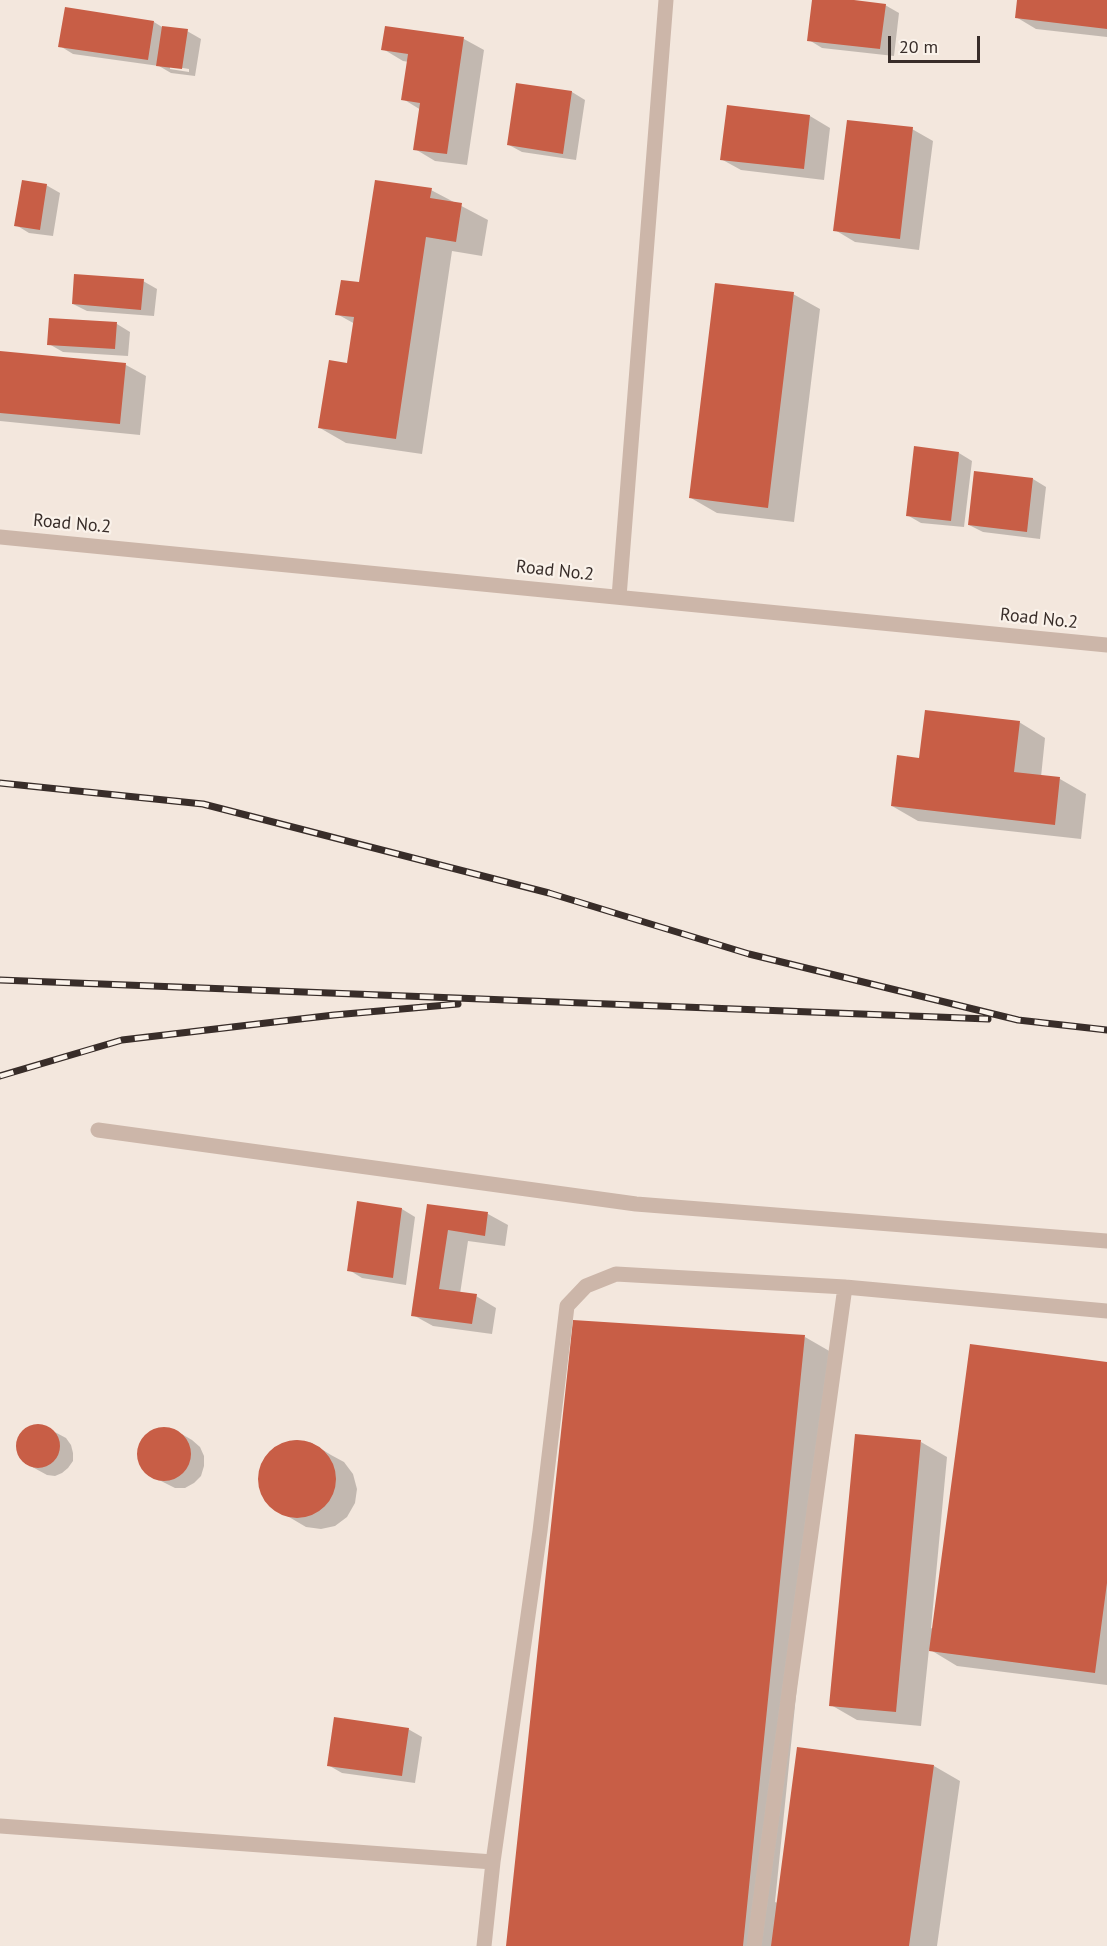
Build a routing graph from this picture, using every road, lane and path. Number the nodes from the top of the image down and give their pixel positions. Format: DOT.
graph roads {
  1 [pos="666,0"];
  2 [pos="0,537"];
  3 [pos="619,597"];
  4 [pos="1107,645"];
  5 [pos="98,1130"];
  6 [pos="1107,1241"];
  7 [pos="845,1287"];
  8 [pos="1107,1311"];
  9 [pos="0,1826"];
  10 [pos="494,1862"];
  11 [pos="484,1946"];
  12 [pos="754,1946"];
  1 -- 3 [label="lane"];
  2 -- 3 [label="lane, Road No.2"];
  3 -- 4 [label="lane, Road No.2"];
  5 -- 6 [label="lane"];
  7 -- 8 [label="lane"];
  7 -- 10 [label="lane"];
  7 -- 12 [label="lane"];
  9 -- 10 [label="lane"];
  10 -- 11 [label="lane"];
}
